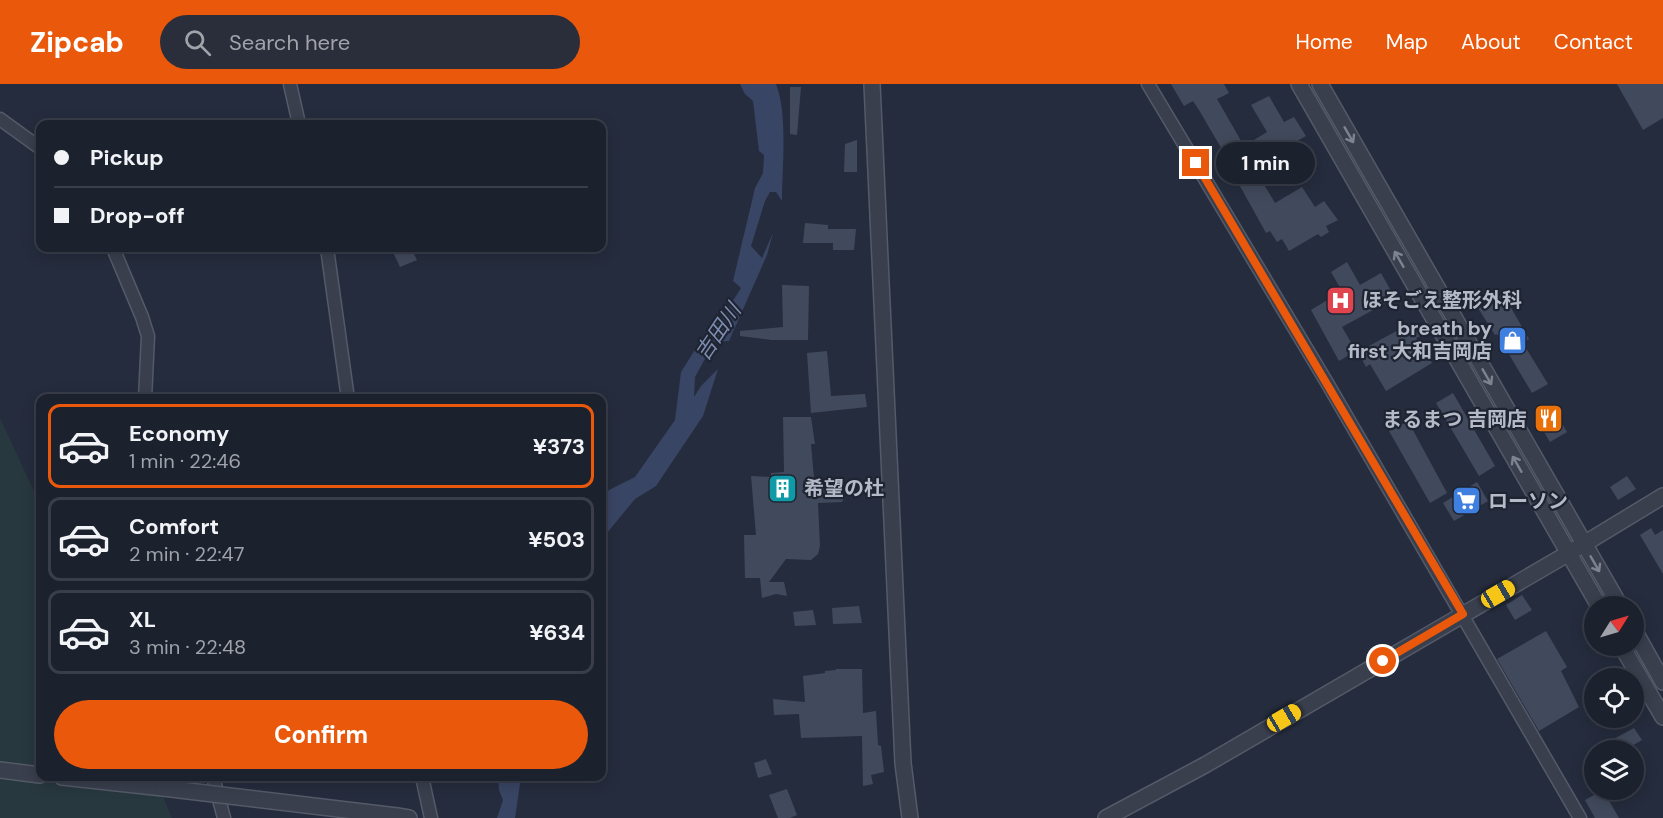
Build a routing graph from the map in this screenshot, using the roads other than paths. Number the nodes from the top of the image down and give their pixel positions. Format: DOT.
graph roads {
  1 [pos="290,84"];
  2 [pos="872,84"];
  3 [pos="1148,84"];
  4 [pos="1299,84"];
  5 [pos="1320,84"];
  6 [pos="0,118"];
  7 [pos="298,120"];
  8 [pos="36,145"];
  9 [pos="115,252"];
  10 [pos="328,252"];
  11 [pos="145,394"];
  12 [pos="347,394"];
  13 [pos="1663,496"];
  14 [pos="1584,544"];
  15 [pos="1569,553"];
  16 [pos="1593,596"];
  17 [pos="1614,596"];
  18 [pos="1463,614"];
  19 [pos="1644,648"];
  20 [pos="1628,656"];
  21 [pos="1663,682"];
  22 [pos="1663,717"];
  23 [pos="0,770"];
  24 [pos="36,774"];
  25 [pos="99,781"];
  26 [pos="214,781"];
  27 [pos="423,781"];
  28 [pos="403,817"];
  29 [pos="224,818"];
  30 [pos="431,818"];
  31 [pos="910,818"];
  32 [pos="1106,818"];
  33 [pos="1580,818"];
  1 -- 7 [label="street"];
  2 -- 31 [label="street"];
  3 -- 18 [label="street"];
  15 -- 4 [label="street, one-way"];
  5 -- 14 [label="street, one-way"];
  6 -- 8 [label="street"];
  9 -- 11 [label="street"];
  10 -- 12 [label="street"];
  13 -- 14 [label="street"];
  14 -- 15 [label="street"];
  14 -- 17 [label="street, one-way"];
  15 -- 16 [label="street"];
  15 -- 18 [label="street"];
  18 -- 32 [label="street"];
  18 -- 33 [label="street"];
  19 -- 21 [label="street"];
  20 -- 22 [label="street"];
  23 -- 24 [label="street"];
  25 -- 28 [label="street, bridge"];
  26 -- 29 [label="street"];
  27 -- 30 [label="street"];
}
